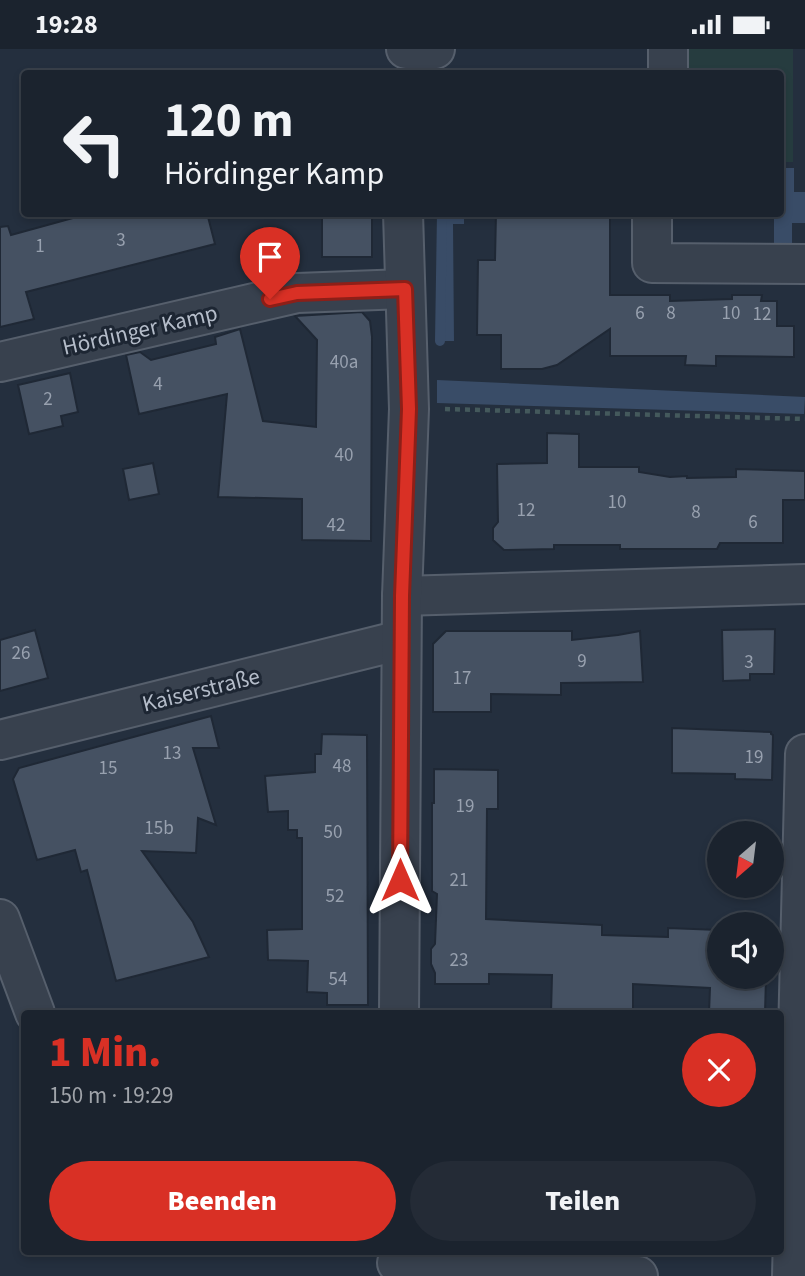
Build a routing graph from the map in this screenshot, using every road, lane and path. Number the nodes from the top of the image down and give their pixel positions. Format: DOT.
graph roads {
  1 [pos="390,49"];
  2 [pos="406,49"];
  3 [pos="435,49"];
  4 [pos="444,49"];
  5 [pos="668,49"];
  6 [pos="394,70"];
  7 [pos="434,70"];
  8 [pos="668,70"];
  9 [pos="403,217"];
  10 [pos="652,217"];
  11 [pos="805,264"];
  12 [pos="405,289"];
  13 [pos="0,362"];
  14 [pos="409,409"];
  15 [pos="805,419"];
  16 [pos="805,584"];
  17 [pos="402,596"];
  18 [pos="401,640"];
  19 [pos="0,740"];
  20 [pos="805,754"];
  21 [pos="804,867"];
  22 [pos="0,919"];
  23 [pos="34,1010"];
  24 [pos="399,1010"];
  25 [pos="398,1264"];
  26 [pos="638,1276"];
  27 [pos="792,1276"];
  1 -- 6 [label="street"];
  2 -- 3 [label="street"];
  4 -- 7 [label="street"];
  5 -- 8 [label="street"];
  9 -- 12 [label="street"];
  10 -- 11 [label="street"];
  12 -- 13 [label="street, Hördinger Kamp"];
  12 -- 14 [label="street"];
  14 -- 15 [label="path"];
  14 -- 17 [label="street"];
  16 -- 17 [label="street"];
  17 -- 18 [label="street"];
  18 -- 19 [label="street, Kaiserstraße"];
  18 -- 24 [label="street"];
  20 -- 21 [label="street"];
  21 -- 27 [label="street"];
  22 -- 23 [label="street"];
  25 -- 26 [label="street"];
}
